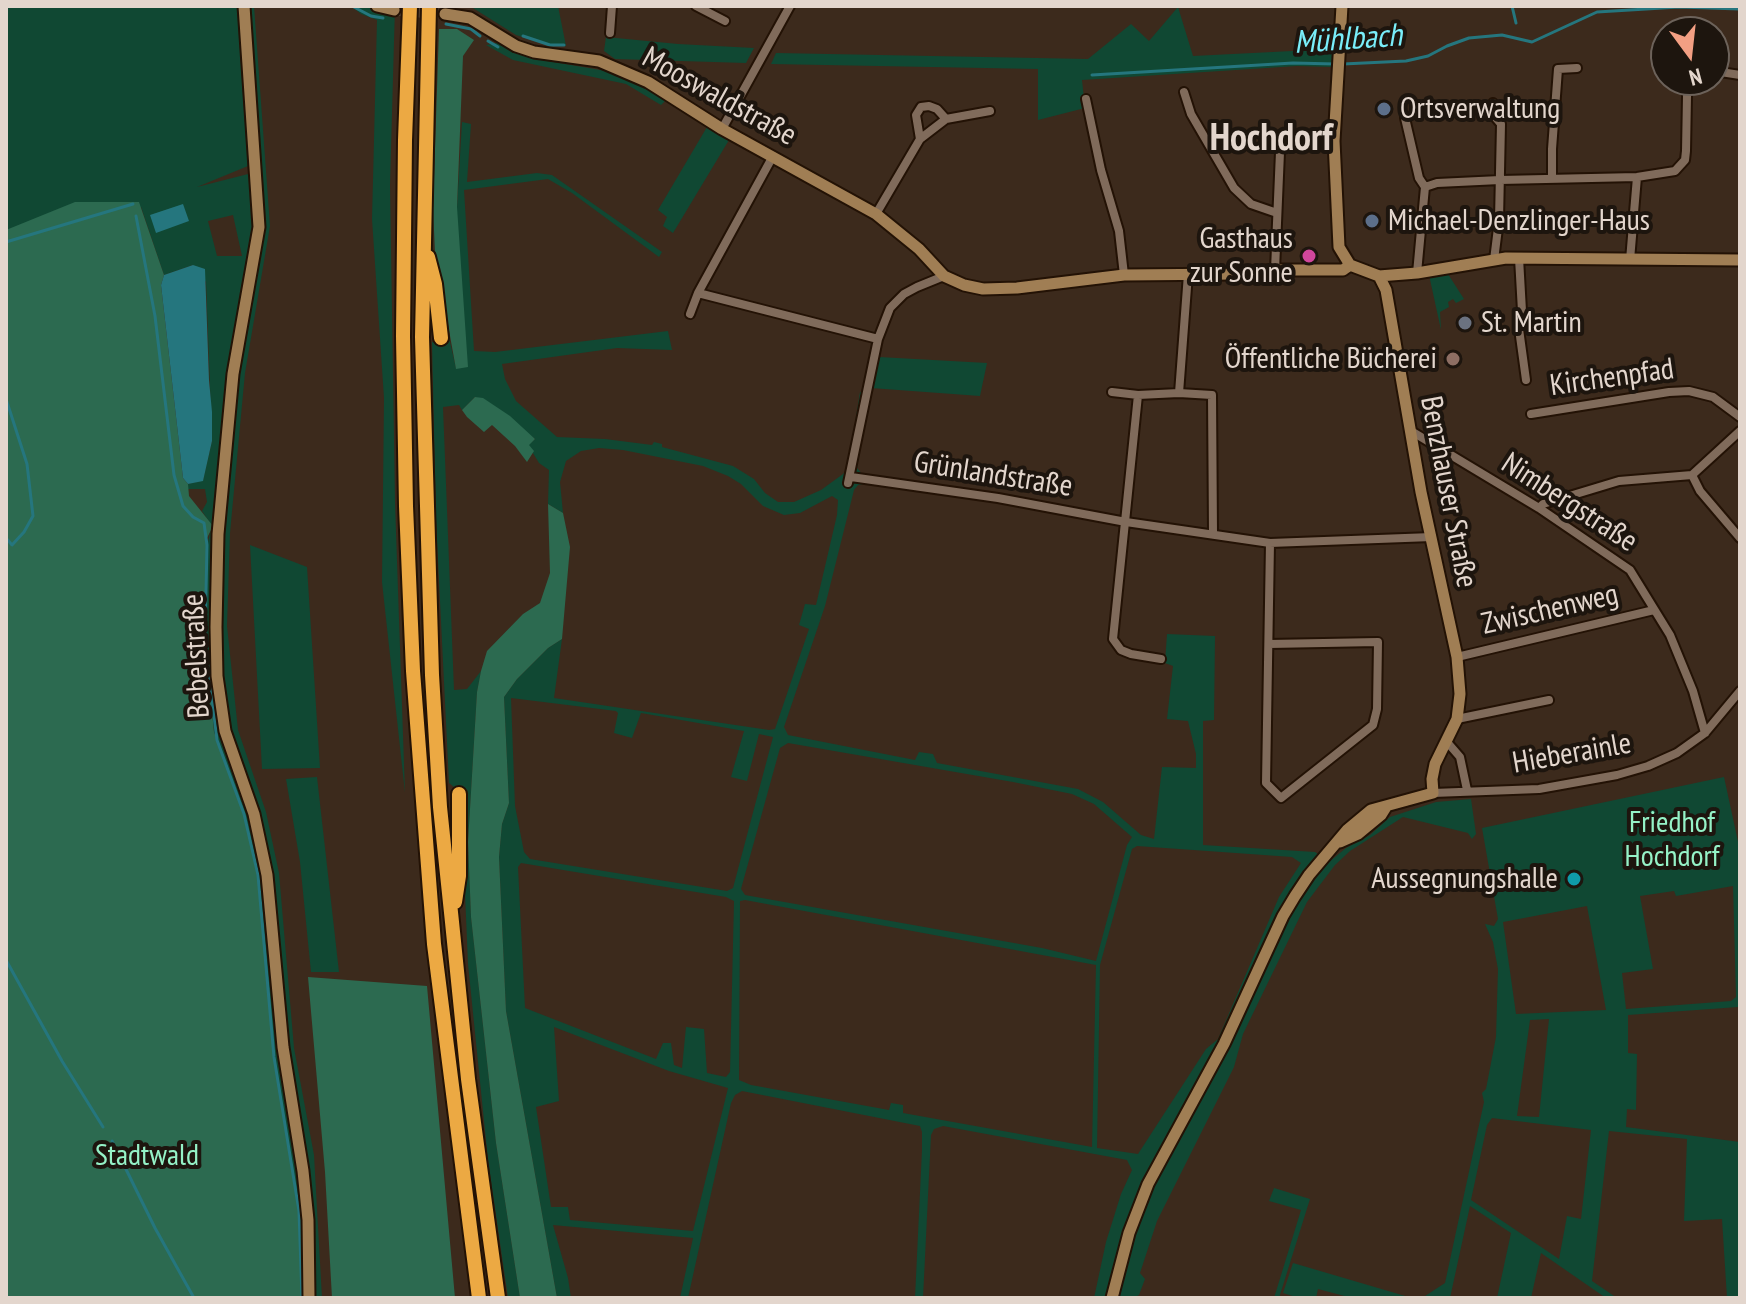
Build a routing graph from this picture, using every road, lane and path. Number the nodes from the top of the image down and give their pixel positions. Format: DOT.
graph roads {
  1 [pos="244,6"];
  2 [pos="377,6"];
  3 [pos="410,6"];
  4 [pos="429,6"];
  5 [pos="612,6"];
  6 [pos="696,6"];
  7 [pos="790,6"];
  8 [pos="1342,6"];
  9 [pos="394,10"];
  10 [pos="445,14"];
  11 [pos="725,21"];
  12 [pos="610,33"];
  13 [pos="1577,68"];
  14 [pos="1184,92"];
  15 [pos="1687,96"];
  16 [pos="1086,99"];
  17 [pos="1493,103"];
  18 [pos="990,111"];
  19 [pos="1405,118"];
  20 [pos="946,119"];
  21 [pos="722,129"];
  22 [pos="920,139"];
  23 [pos="1280,152"];
  24 [pos="773,156"];
  25 [pos="1637,177"];
  26 [pos="1552,179"];
  27 [pos="1500,180"];
  28 [pos="1425,187"];
  29 [pos="1277,213"];
  30 [pos="876,214"];
  31 [pos="422,233"];
  32 [pos="1519,258"];
  33 [pos="1494,260"];
  34 [pos="1630,260"];
  35 [pos="1740,260"];
  36 [pos="1350,265"];
  37 [pos="1275,270"];
  38 [pos="1417,273"];
  39 [pos="1188,274"];
  40 [pos="1124,275"];
  41 [pos="944,276"];
  42 [pos="1379,276"];
  43 [pos="698,293"];
  44 [pos="690,314"];
  45 [pos="441,338"];
  46 [pos="878,339"];
  47 [pos="1526,380"];
  48 [pos="1112,392"];
  49 [pos="1179,393"];
  50 [pos="1138,395"];
  51 [pos="1531,414"];
  52 [pos="1740,417"];
  53 [pos="1411,431"];
  54 [pos="1740,431"];
  55 [pos="1692,475"];
  56 [pos="1539,508"];
  57 [pos="1126,522"];
  58 [pos="1213,533"];
  59 [pos="1432,537"];
  60 [pos="1740,538"];
  61 [pos="1270,543"];
  62 [pos="1654,610"];
  63 [pos="1269,644"];
  64 [pos="1457,657"];
  65 [pos="1161,659"];
  66 [pos="1740,691"];
  67 [pos="1549,700"];
  68 [pos="1457,719"];
  69 [pos="1705,733"];
  70 [pos="1447,742"];
  71 [pos="1467,790"];
  72 [pos="1433,793"];
  73 [pos="459,794"];
  74 [pos="452,922"];
  75 [pos="309,1298"];
  76 [pos="479,1298"];
  77 [pos="498,1298"];
  78 [pos="1112,1298"];
  1 -- 75 [label="street, Bebelstraße"];
  2 -- 9 [label="street"];
  3 -- 76 [label="highway"];
  4 -- 31 [label="highway"];
  5 -- 12 [label="street"];
  6 -- 11 [label="street"];
  7 -- 21 [label="street"];
  8 -- 36 [label="street"];
  10 -- 21 [label="street, Mooswaldstraße"];
  13 -- 26 [label="street"];
  14 -- 29 [label="street"];
  15 -- 25 [label="street"];
  16 -- 40 [label="street"];
  17 -- 27 [label="street"];
  18 -- 20 [label="street"];
  19 -- 28 [label="street"];
  20 -- 22 [label="street"];
  20 -- 22 [label="street"];
  21 -- 24 [label="street, Mooswaldstraße"];
  22 -- 30 [label="street"];
  23 -- 29 [label="street"];
  24 -- 30 [label="street, Mooswaldstraße"];
  24 -- 43 [label="street"];
  25 -- 26 [label="street"];
  25 -- 34 [label="street"];
  26 -- 27 [label="street"];
  27 -- 28 [label="street"];
  27 -- 33 [label="street"];
  28 -- 38 [label="street"];
  29 -- 37 [label="street"];
  30 -- 41 [label="street, Mooswaldstraße"];
  31 -- 45 [label="highway"];
  31 -- 74 [label="highway"];
  32 -- 33 [label="street"];
  32 -- 34 [label="street"];
  32 -- 47 [label="street"];
  33 -- 38 [label="street"];
  34 -- 35 [label="street"];
  36 -- 37 [label="street, Mooswaldstraße"];
  36 -- 42 [label="street"];
  37 -- 39 [label="street, Mooswaldstraße"];
  38 -- 42 [label="street"];
  39 -- 40 [label="street, Mooswaldstraße"];
  39 -- 49 [label="street"];
  40 -- 41 [label="street, Mooswaldstraße"];
  41 -- 46 [label="street"];
  42 -- 53 [label="street, Benzhauser Straße"];
  43 -- 44 [label="street"];
  43 -- 46 [label="street"];
  46 -- 57 [label="street, Grünlandstraße"];
  48 -- 50 [label="street"];
  49 -- 50 [label="street"];
  49 -- 58 [label="street"];
  50 -- 57 [label="street"];
  51 -- 52 [label="street, Kirchenpfad"];
  53 -- 56 [label="street, Nimbergstraße"];
  53 -- 59 [label="street, Benzhauser Straße"];
  54 -- 55 [label="street"];
  55 -- 56 [label="street"];
  55 -- 60 [label="street"];
  56 -- 62 [label="street, Nimbergstraße"];
  57 -- 58 [label="street, Grünlandstraße"];
  57 -- 65 [label="street"];
  58 -- 61 [label="street, Grünlandstraße"];
  59 -- 61 [label="street, Grünlandstraße"];
  59 -- 64 [label="street, Benzhauser Straße"];
  61 -- 63 [label="street"];
  62 -- 64 [label="street, Zwischenweg"];
  62 -- 69 [label="street, Nimbergstraße"];
  63 -- 63 [label="street"];
  64 -- 68 [label="street, Benzhauser Straße"];
  66 -- 69 [label="street, Hieberainle"];
  67 -- 68 [label="street"];
  68 -- 70 [label="street, Benzhauser Straße"];
  69 -- 71 [label="street, Hieberainle"];
  70 -- 71 [label="street"];
  70 -- 72 [label="street, Benzhauser Straße"];
  71 -- 72 [label="street, Hieberainle"];
  72 -- 78 [label="street, Hieberainle"];
  73 -- 74 [label="highway"];
  74 -- 77 [label="highway"];
}
